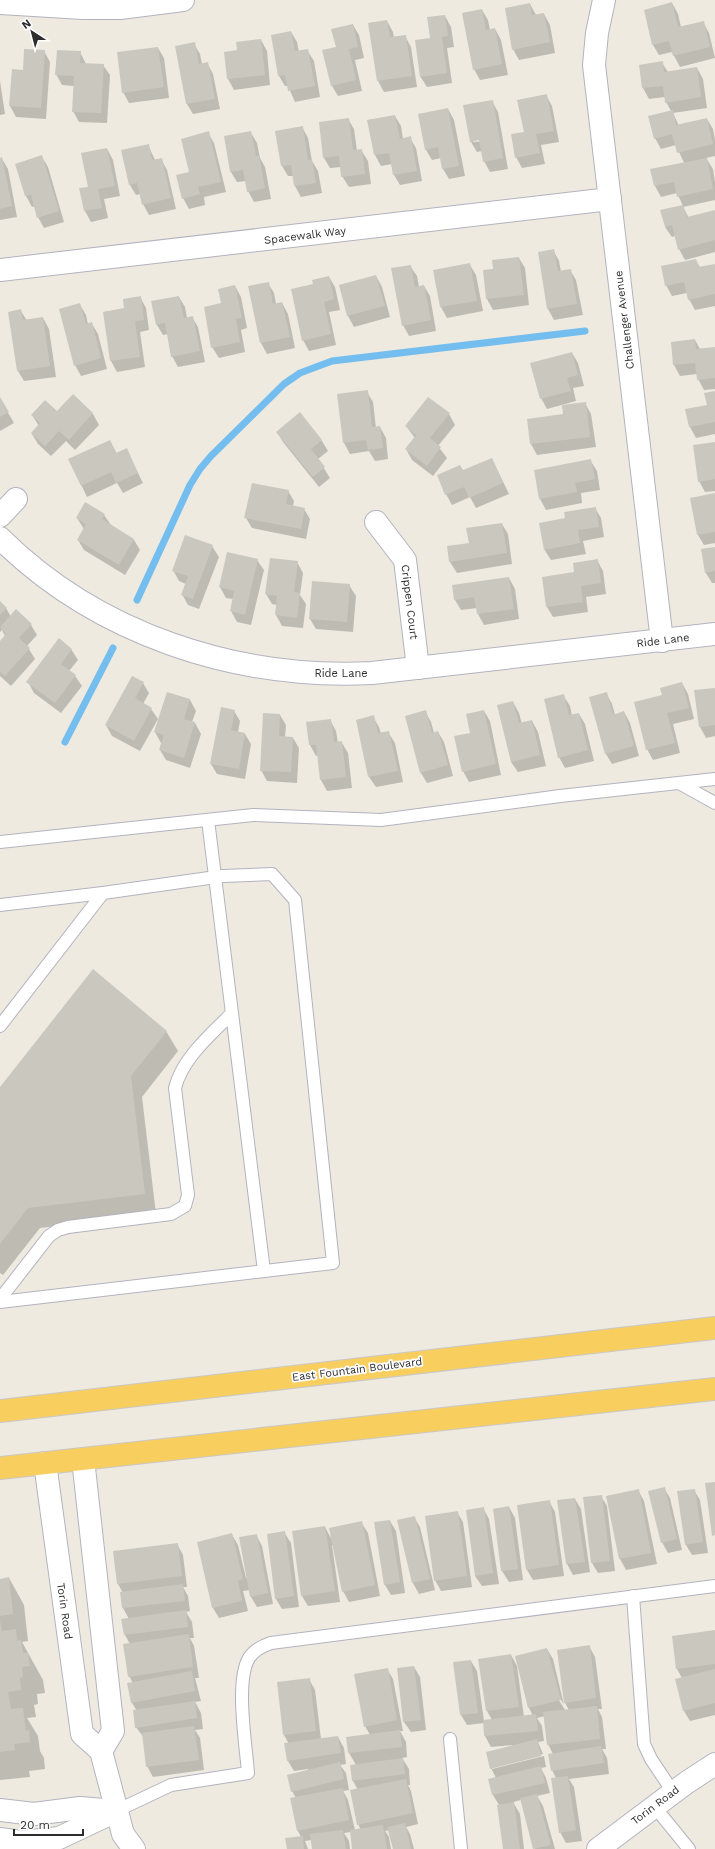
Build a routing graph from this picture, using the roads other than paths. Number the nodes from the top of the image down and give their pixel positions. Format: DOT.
graph roads {
  1 [pos="183,0"];
  2 [pos="604,0"];
  3 [pos="0,3"];
  4 [pos="610,199"];
  5 [pos="0,270"];
  6 [pos="16,499"];
  7 [pos="0,516"];
  8 [pos="376,522"];
  9 [pos="0,538"];
  10 [pos="715,634"];
  11 [pos="662,640"];
  12 [pos="418,668"];
  13 [pos="715,779"];
  14 [pos="679,783"];
  15 [pos="715,803"];
  16 [pos="208,820"];
  17 [pos="0,842"];
  18 [pos="215,877"];
  19 [pos="103,893"];
  20 [pos="0,905"];
  21 [pos="232,1013"];
  22 [pos="0,1026"];
  23 [pos="264,1271"];
  24 [pos="0,1300"];
  25 [pos="715,1328"];
  26 [pos="715,1389"];
  27 [pos="0,1411"];
  28 [pos="83,1459"];
  29 [pos="45,1463"];
  30 [pos="0,1468"];
  31 [pos="715,1586"];
  32 [pos="633,1596"];
  33 [pos="450,1738"];
  34 [pos="101,1751"];
  35 [pos="715,1764"];
  36 [pos="673,1792"];
  37 [pos="654,1806"];
  38 [pos="5,1810"];
  39 [pos="116,1811"];
  40 [pos="5,1840"];
  41 [pos="134,1849"];
  42 [pos="461,1849"];
  43 [pos="598,1849"];
  44 [pos="689,1849"];
  1 -- 3 [label="street"];
  2 -- 4 [label="street, Challenger Avenue"];
  4 -- 5 [label="street, Spacewalk Way"];
  4 -- 11 [label="street, Challenger Avenue"];
  6 -- 7 [label="street"];
  8 -- 12 [label="street, Crippen Court"];
  9 -- 12 [label="street, Ride Lane"];
  10 -- 11 [label="street, Ride Lane"];
  11 -- 12 [label="street, Ride Lane"];
  13 -- 14 [label="lane"];
  14 -- 15 [label="lane"];
  14 -- 16 [label="lane"];
  16 -- 17 [label="lane"];
  16 -- 18 [label="lane"];
  18 -- 19 [label="lane"];
  18 -- 21 [label="lane"];
  18 -- 23 [label="lane"];
  19 -- 20 [label="lane"];
  19 -- 22 [label="lane"];
  21 -- 23 [label="lane"];
  21 -- 24 [label="lane"];
  23 -- 24 [label="lane"];
  25 -- 27 [label="highway, East Fountain Boulevard"];
  26 -- 28 [label="highway"];
  28 -- 29 [label="highway"];
  28 -- 34 [label="street"];
  29 -- 30 [label="highway"];
  29 -- 34 [label="street, Torin Road"];
  31 -- 32 [label="lane"];
  32 -- 36 [label="lane"];
  32 -- 39 [label="lane"];
  33 -- 42 [label="lane"];
  34 -- 39 [label="street"];
  35 -- 36 [label="street, Torin Road"];
  36 -- 37 [label="street, Torin Road"];
  37 -- 43 [label="street, Torin Road"];
  37 -- 44 [label="lane"];
  38 -- 39 [label="street"];
  38 -- 40 [label="street"];
  39 -- 40 [label="street"];
  39 -- 41 [label="street"];
}
